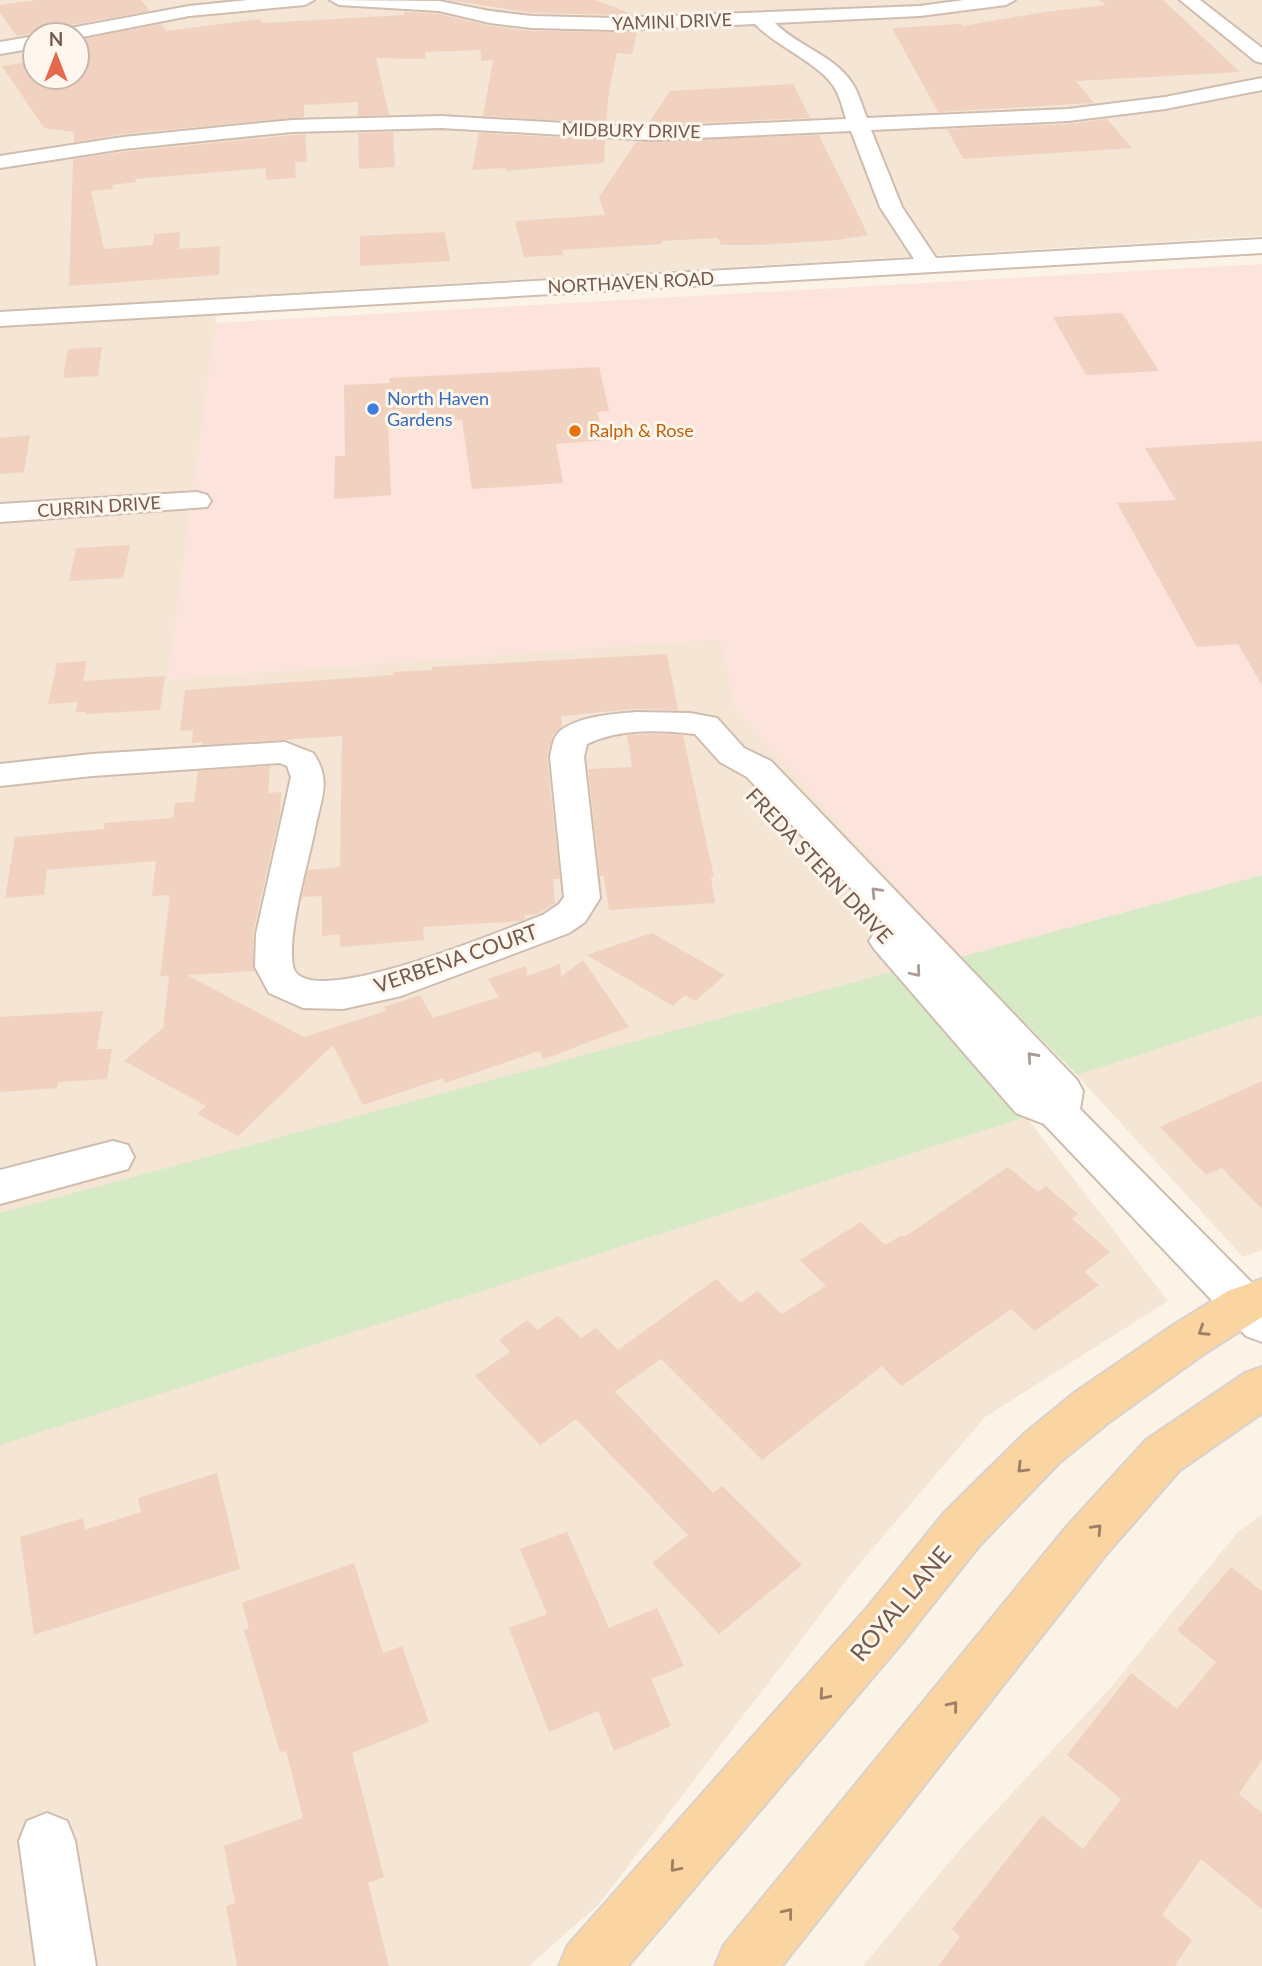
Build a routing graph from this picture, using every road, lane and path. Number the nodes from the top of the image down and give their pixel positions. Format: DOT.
graph roads {
  1 [pos="305,0"];
  2 [pos="339,0"];
  3 [pos="1006,0"];
  4 [pos="1189,0"];
  5 [pos="432,3"];
  6 [pos="761,19"];
  7 [pos="91,30"];
  8 [pos="21,44"];
  9 [pos="0,48"];
  10 [pos="1262,57"];
  11 [pos="1262,83"];
  12 [pos="859,125"];
  13 [pos="0,162"];
  14 [pos="1262,246"];
  15 [pos="930,266"];
  16 [pos="0,320"];
  17 [pos="198,501"];
  18 [pos="0,513"];
  19 [pos="732,755"];
  20 [pos="0,775"];
  21 [pos="113,1157"];
  22 [pos="0,1187"];
  23 [pos="1256,1308"];
  24 [pos="1262,1387"];
  25 [pos="47,1841"];
  26 [pos="66,1966"];
  27 [pos="589,1966"];
  28 [pos="745,1966"];
  1 -- 7 [label="street"];
  2 -- 5 [label="street, YAMINI DRIVE"];
  3 -- 6 [label="street, YAMINI DRIVE"];
  4 -- 10 [label="street"];
  5 -- 6 [label="street, YAMINI DRIVE"];
  6 -- 12 [label="street"];
  8 -- 9 [label="street"];
  11 -- 12 [label="street, MIDBURY DRIVE"];
  12 -- 13 [label="street, MIDBURY DRIVE"];
  12 -- 15 [label="street"];
  14 -- 15 [label="street, NORTHAVEN ROAD"];
  15 -- 16 [label="street, NORTHAVEN ROAD"];
  17 -- 18 [label="street, CURRIN DRIVE"];
  19 -- 20 [label="street, VERBENA COURT"];
  19 -- 23 [label="street, FREDA STERN DRIVE"];
  21 -- 22 [label="street"];
  23 -- 27 [label="main road, ROYAL LANE, one-way"];
  28 -- 24 [label="main road, one-way"];
  25 -- 26 [label="street"];
}
